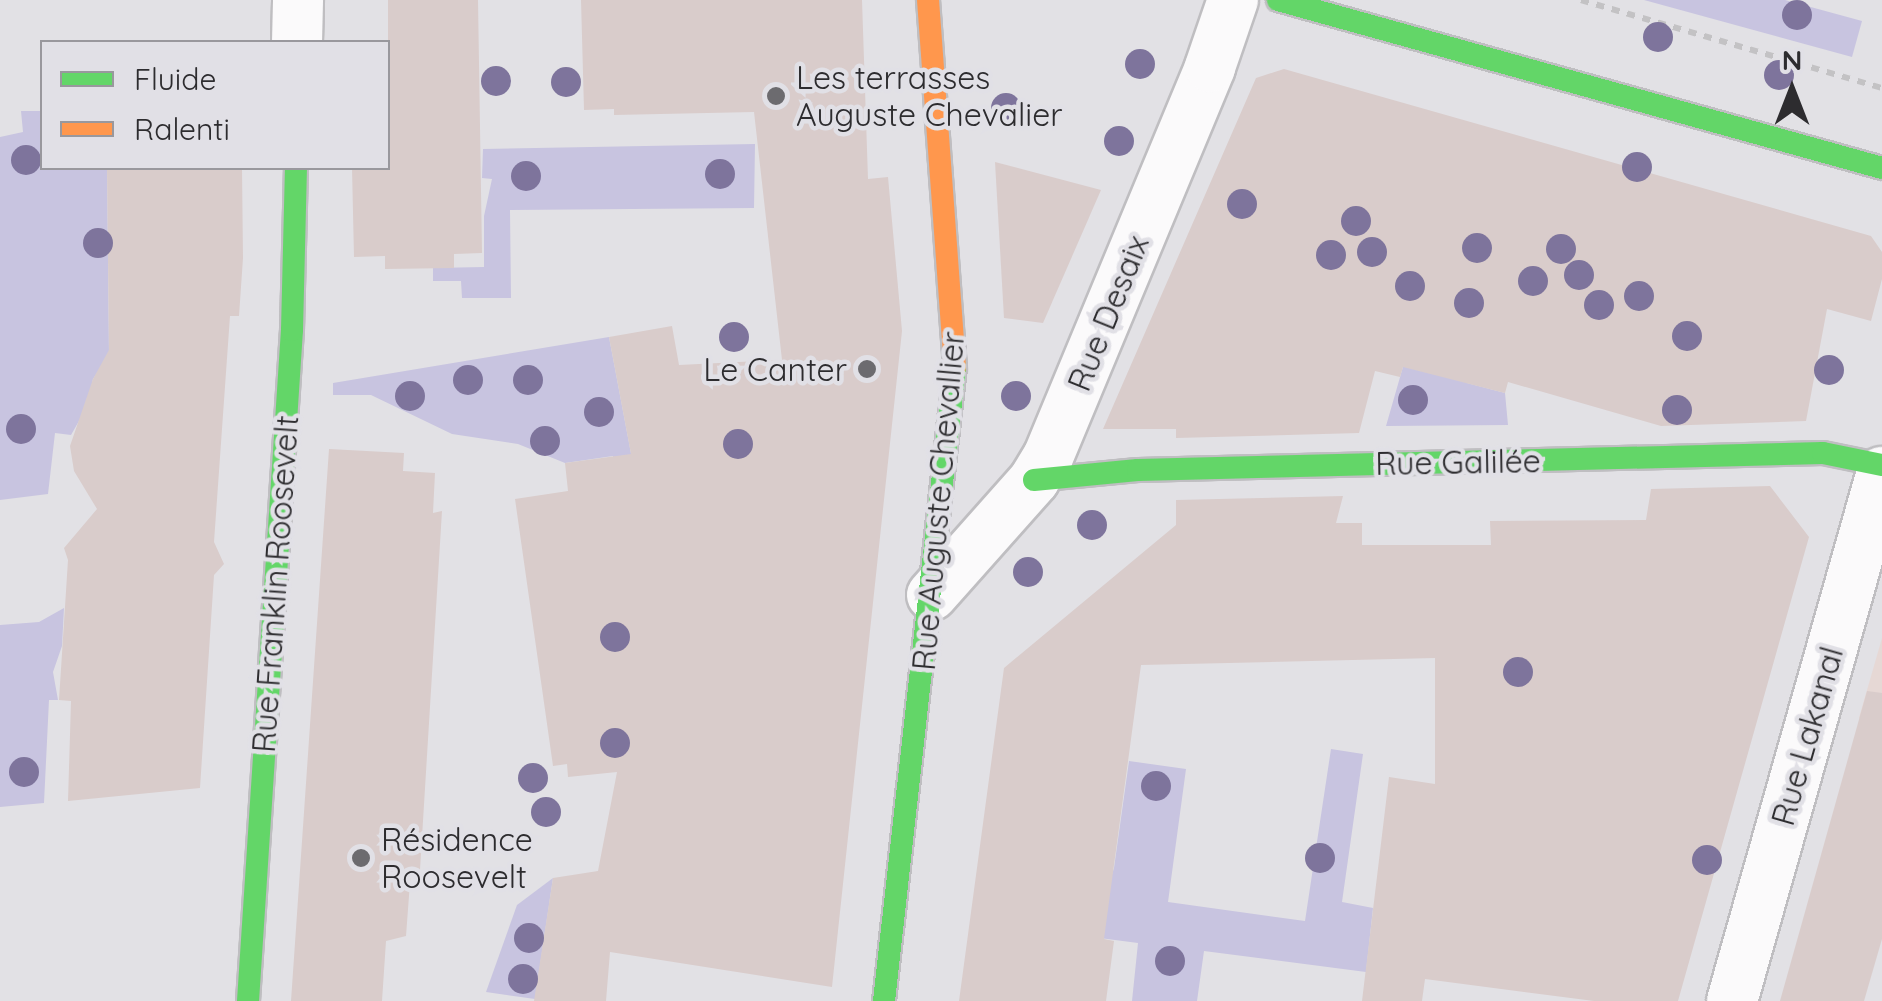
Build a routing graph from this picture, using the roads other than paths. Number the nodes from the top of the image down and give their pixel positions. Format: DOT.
graph roads {
  1 [pos="298,0"];
  2 [pos="928,0"];
  3 [pos="1234,0"];
  4 [pos="1278,0"];
  5 [pos="297,40"];
  6 [pos="1882,168"];
  7 [pos="296,170"];
  8 [pos="1882,469"];
  9 [pos="1034,480"];
  10 [pos="932,595"];
  11 [pos="248,1001"];
  12 [pos="884,1001"];
  13 [pos="1732,1001"];
  1 -- 5 [label="street"];
  2 -- 10 [label="street, Rue Auguste Chevallier"];
  3 -- 9 [label="street, Rue Desaix"];
  4 -- 6 [label="street"];
  7 -- 11 [label="street, Rue Franklin Roosevelt"];
  8 -- 9 [label="street, Rue Galilée"];
  8 -- 13 [label="street, Rue Lakanal"];
  9 -- 10 [label="street, Rue Desaix"];
  10 -- 12 [label="street, Rue Auguste Chevallier"];
}
